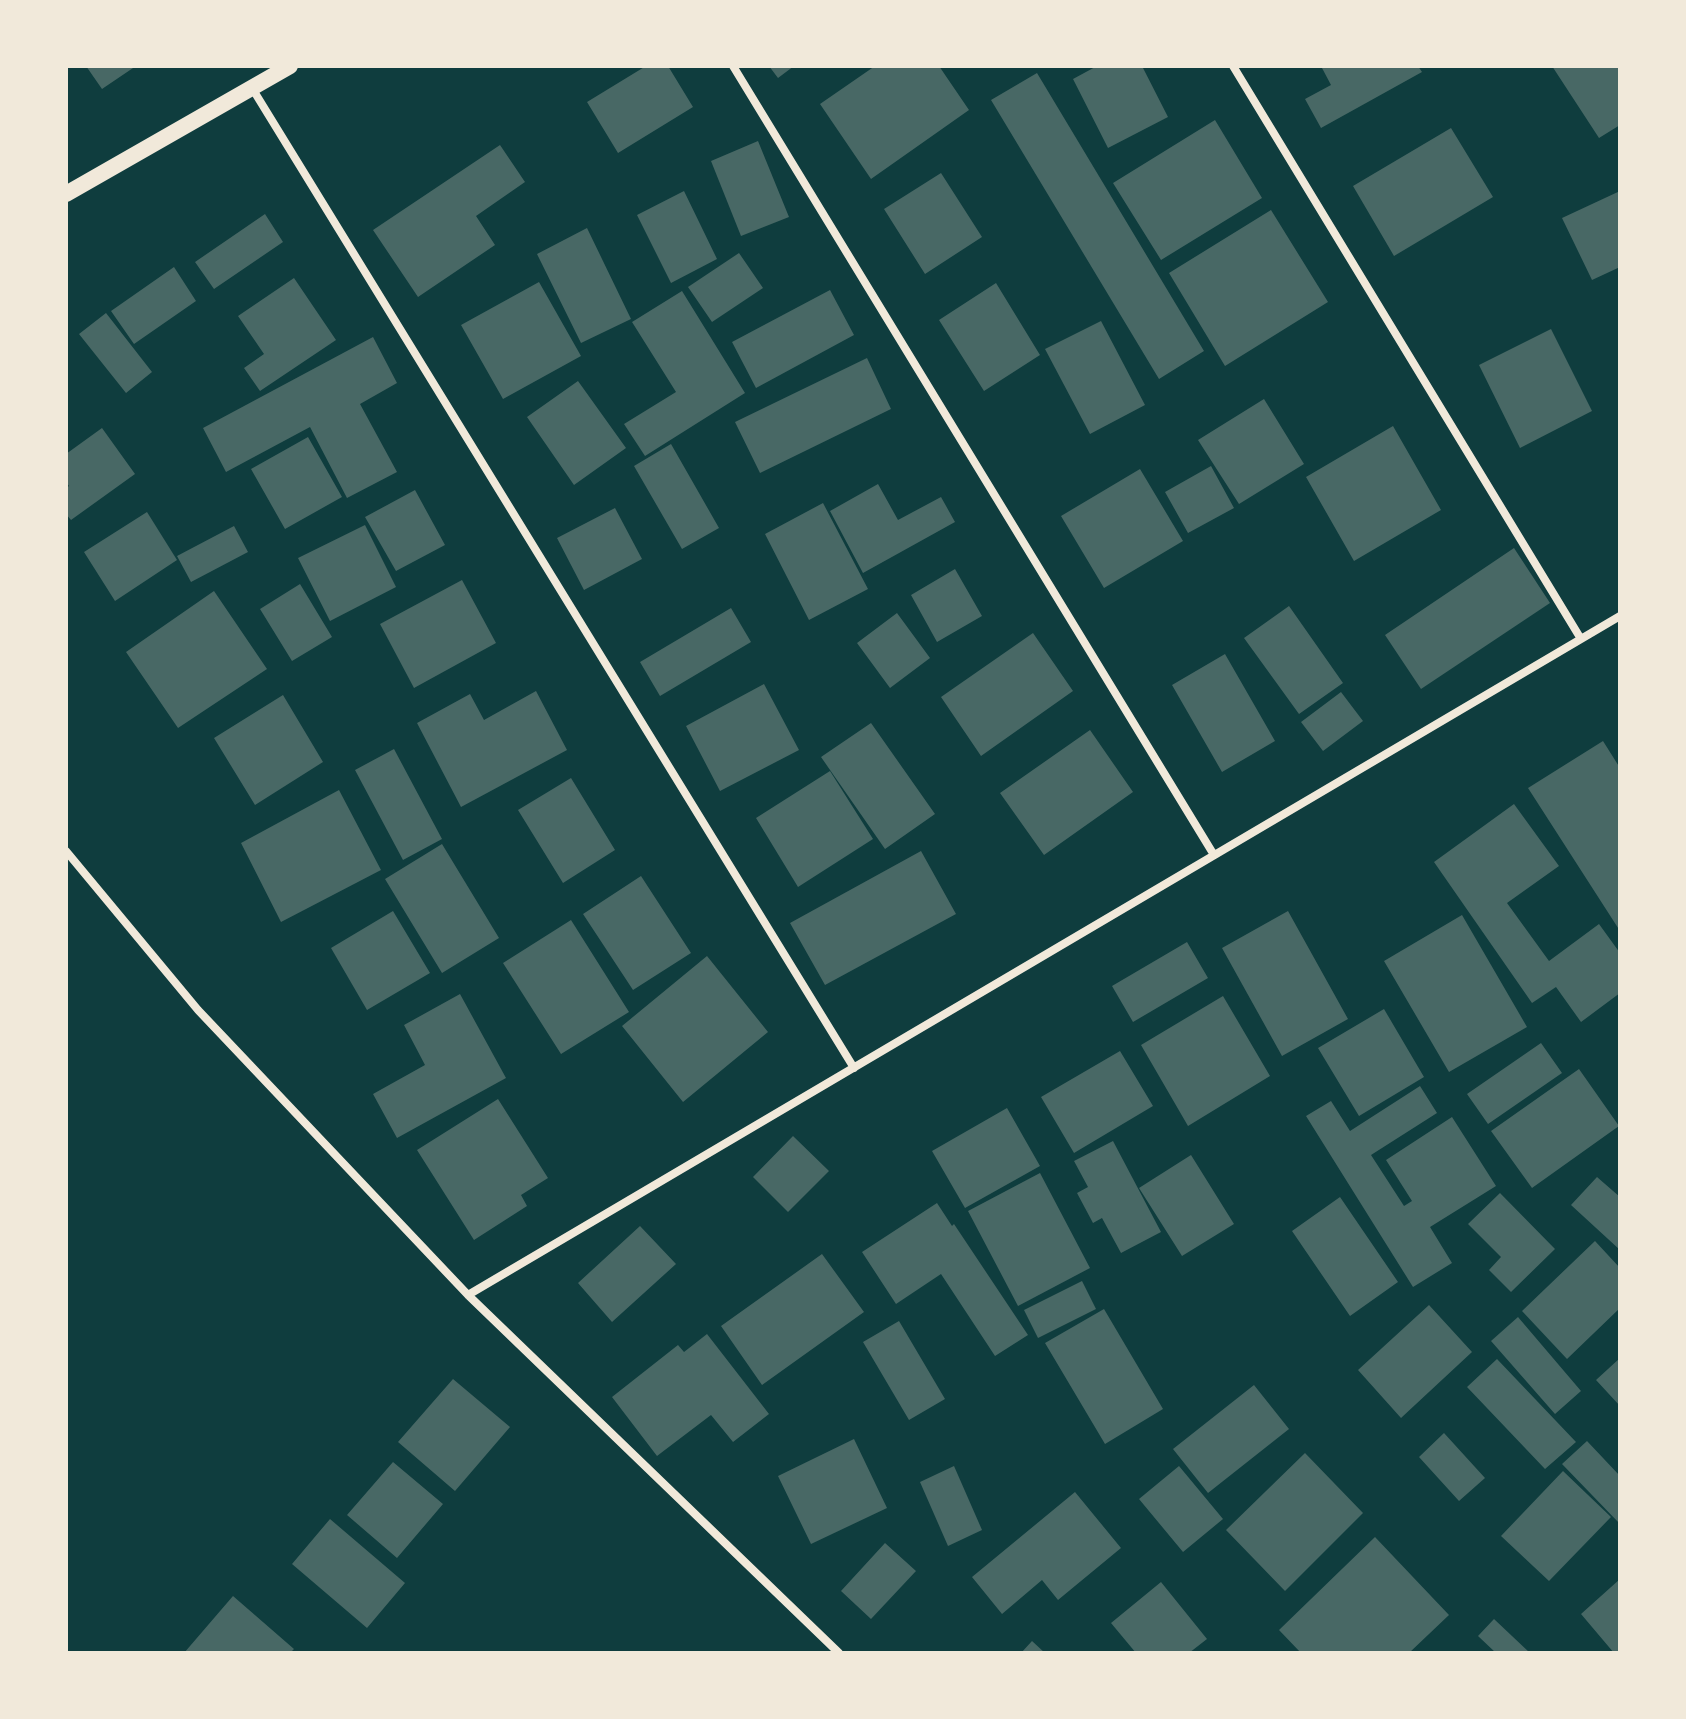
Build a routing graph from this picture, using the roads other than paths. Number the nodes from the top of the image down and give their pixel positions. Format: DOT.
graph roads {
  1 [pos="290,66"];
  2 [pos="733,66"];
  3 [pos="1233,66"];
  4 [pos="252,88"];
  5 [pos="66,194"];
  6 [pos="1620,616"];
  7 [pos="1581,639"];
  8 [pos="66,851"];
  9 [pos="1214,855"];
  10 [pos="854,1068"];
  11 [pos="468,1295"];
  12 [pos="839,1653"];
  1 -- 4 [label="main road"];
  2 -- 9 [label="street"];
  3 -- 7 [label="street"];
  4 -- 5 [label="main road"];
  4 -- 10 [label="street"];
  6 -- 7 [label="street"];
  7 -- 9 [label="street"];
  8 -- 11 [label="street"];
  9 -- 10 [label="street"];
  10 -- 11 [label="street"];
  11 -- 12 [label="street"];
}
